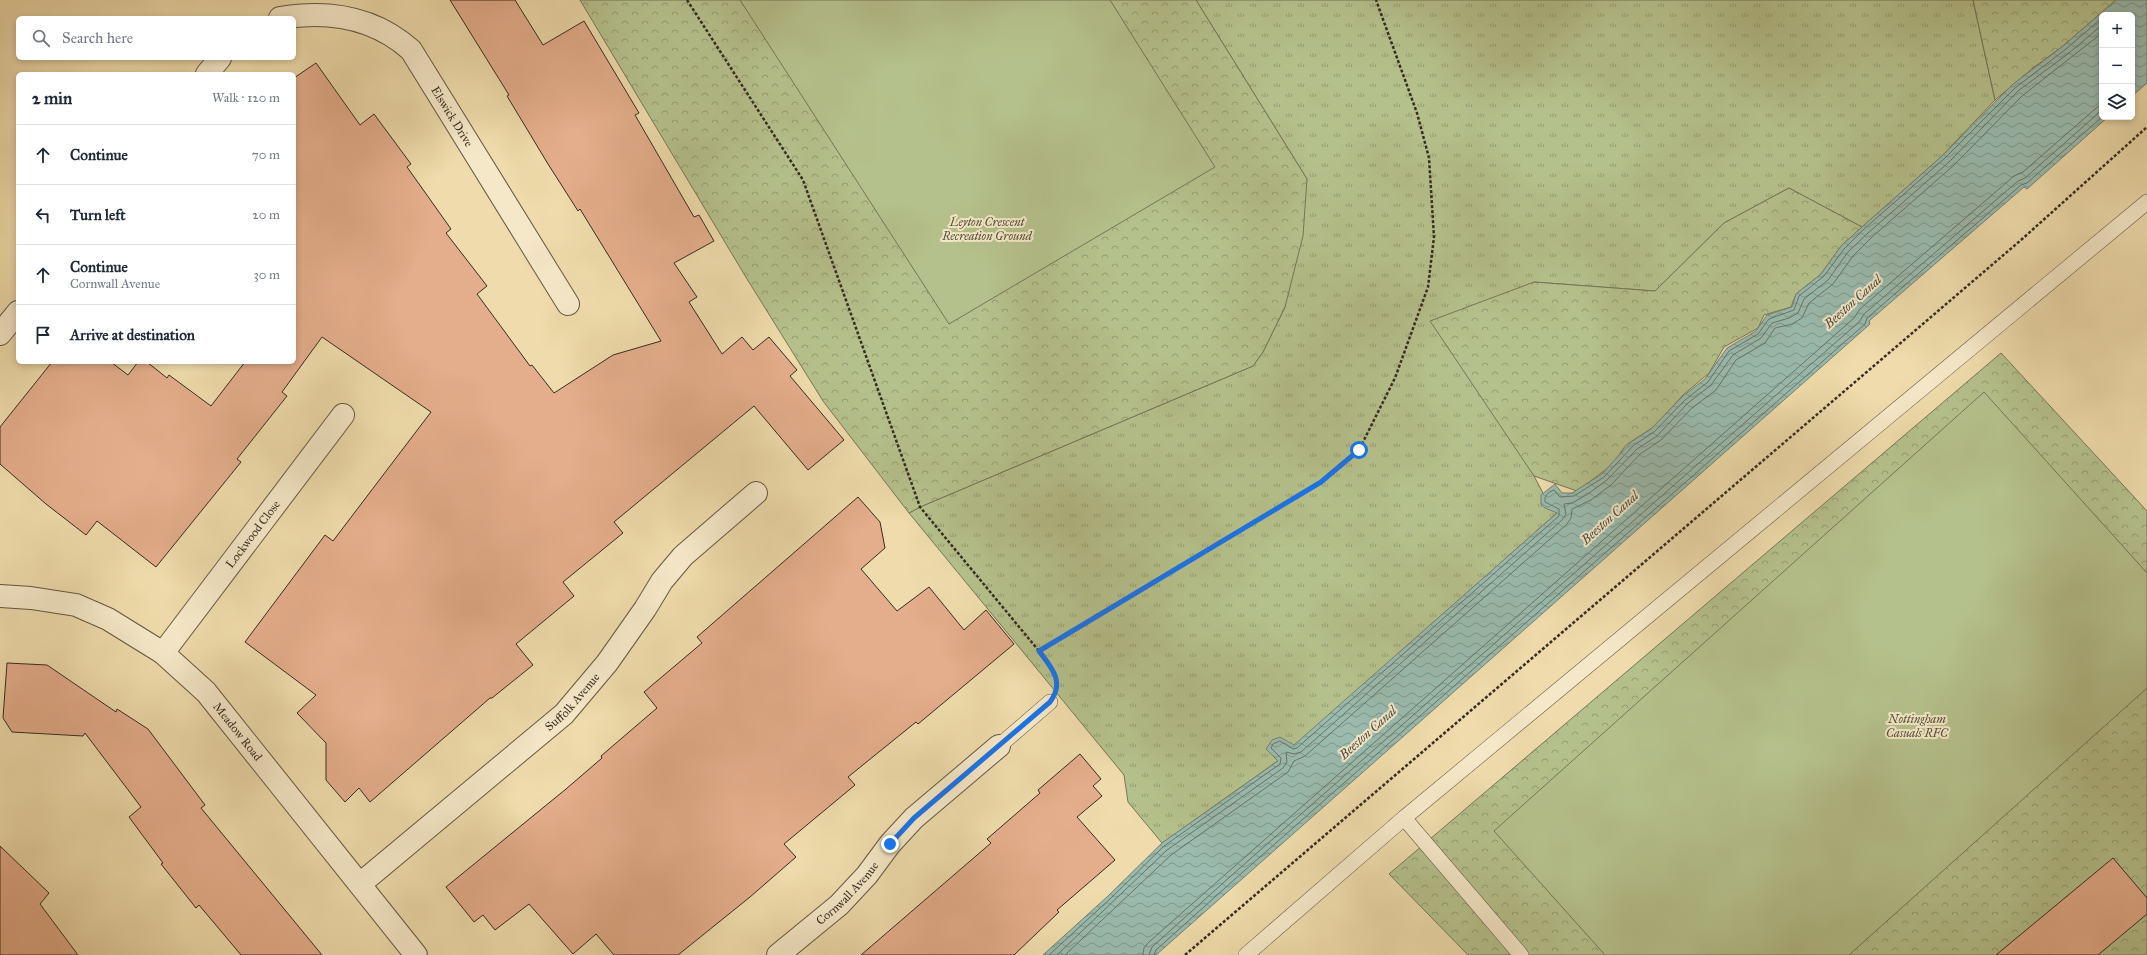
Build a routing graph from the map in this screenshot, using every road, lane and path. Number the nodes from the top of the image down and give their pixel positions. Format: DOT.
graph roads {
  1 [pos="687,0"];
  2 [pos="1376,0"];
  3 [pos="292,16"];
  4 [pos="218,60"];
  5 [pos="209,72"];
  6 [pos="2147,127"];
  7 [pos="2147,202"];
  8 [pos="568,304"];
  9 [pos="16,314"];
  10 [pos="0,334"];
  11 [pos="343,415"];
  12 [pos="756,494"];
  13 [pos="0,596"];
  14 [pos="1039,651"];
  15 [pos="163,653"];
  16 [pos="1050,702"];
  17 [pos="999,746"];
  18 [pos="1404,818"];
  19 [pos="360,884"];
  20 [pos="416,955"];
  21 [pos="778,955"];
  22 [pos="1185,955"];
  23 [pos="1246,955"];
  24 [pos="1522,955"];
  1 -- 14 [label="path"];
  2 -- 14 [label="path"];
  3 -- 8 [label="street, Elswick Drive"];
  4 -- 5 [label="street"];
  6 -- 22 [label="path"];
  7 -- 18 [label="lane"];
  9 -- 10 [label="street"];
  11 -- 15 [label="street, Lockwood Close"];
  12 -- 19 [label="street, Suffolk Avenue"];
  13 -- 15 [label="street, Meadow Road"];
  14 -- 16 [label="path"];
  15 -- 19 [label="street, Meadow Road"];
  16 -- 17 [label="lane"];
  17 -- 21 [label="street, Cornwall Avenue"];
  18 -- 23 [label="lane"];
  18 -- 24 [label="lane"];
  19 -- 20 [label="street, Meadow Road"];
}
